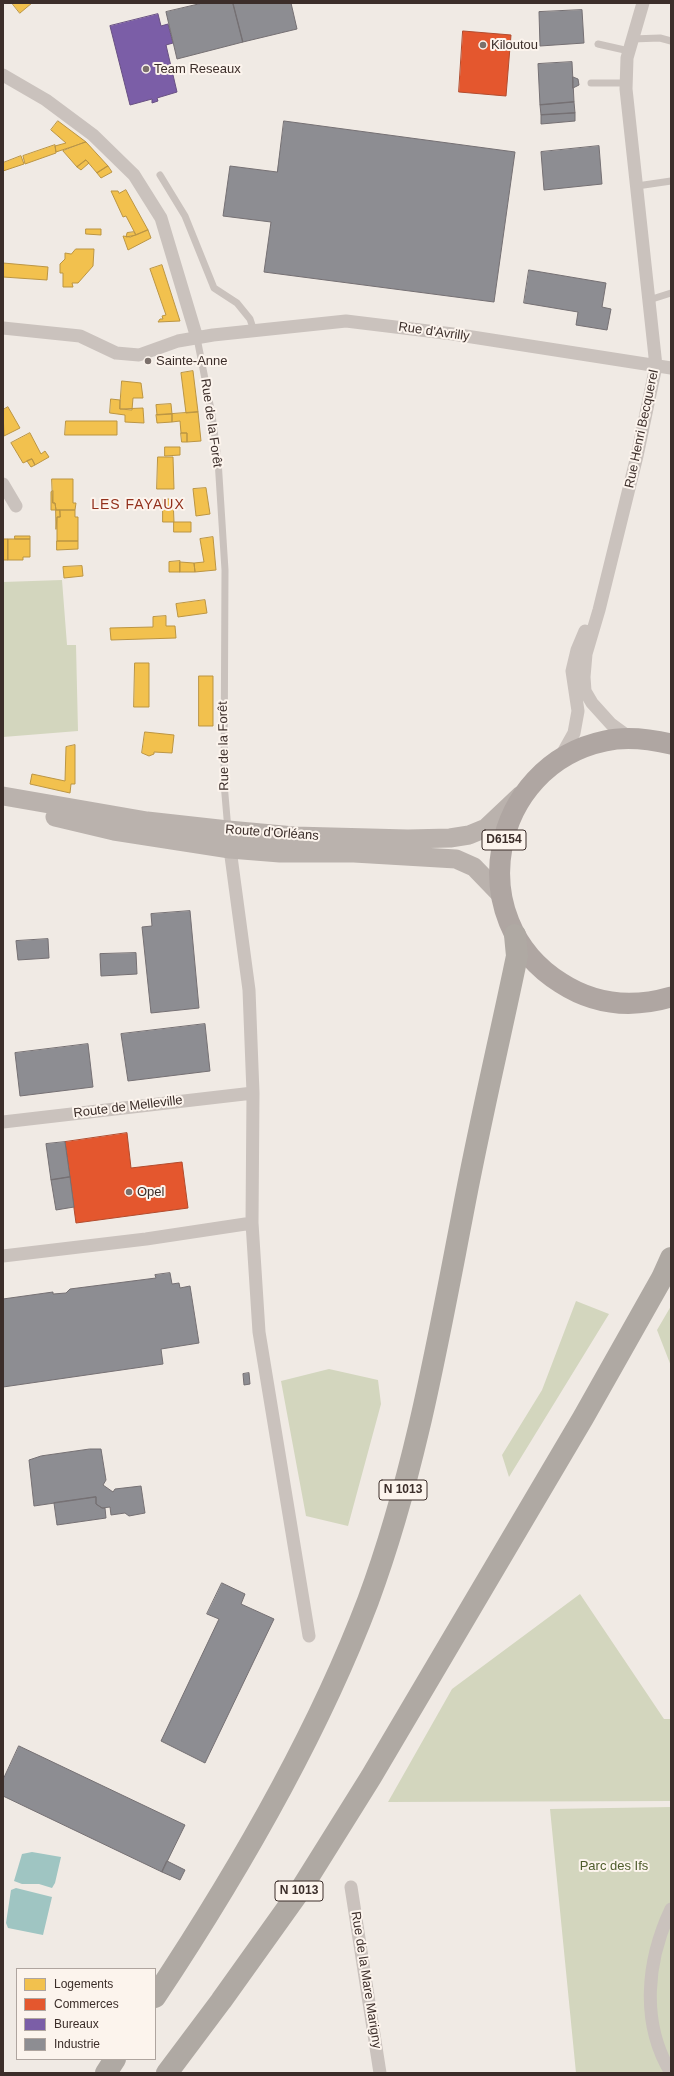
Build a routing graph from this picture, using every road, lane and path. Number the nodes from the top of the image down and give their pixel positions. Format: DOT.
graph roads {
  1 [pos="643,3"];
  2 [pos="671,41"];
  3 [pos="598,44"];
  4 [pos="631,45"];
  5 [pos="3,75"];
  6 [pos="591,83"];
  7 [pos="626,83"];
  8 [pos="160,175"];
  9 [pos="671,181"];
  10 [pos="637,186"];
  11 [pos="671,293"];
  12 [pos="649,300"];
  13 [pos="3,328"];
  14 [pos="254,331"];
  15 [pos="197,338"];
  16 [pos="656,366"];
  17 [pos="671,368"];
  18 [pos="3,484"];
  19 [pos="16,506"];
  20 [pos="599,610"];
  21 [pos="630,738"];
  22 [pos="671,744"];
  23 [pos="560,759"];
  24 [pos="526,790"];
  25 [pos="3,796"];
  26 [pos="3,804"];
  27 [pos="229,840"];
  28 [pos="500,894"];
  29 [pos="515,935"];
  30 [pos="671,997"];
  31 [pos="253,1093"];
  32 [pos="3,1122"];
  33 [pos="252,1223"];
  34 [pos="3,1256"];
  35 [pos="671,1258"];
  36 [pos="309,1636"];
  37 [pos="351,1887"];
  38 [pos="671,1909"];
  39 [pos="156,1995"];
  40 [pos="114,2060"];
  41 [pos="671,2072"];
  42 [pos="106,2073"];
  43 [pos="166,2073"];
  44 [pos="380,2073"];
  1 -- 4 [label="street, Rue Henri Becquerel"];
  2 -- 4 [label="lane"];
  3 -- 4 [label="lane"];
  4 -- 7 [label="street, Rue Henri Becquerel"];
  5 -- 15 [label="street, Rue de la Forêt"];
  6 -- 7 [label="lane"];
  7 -- 10 [label="street, Rue Henri Becquerel"];
  8 -- 14 [label="lane"];
  9 -- 10 [label="lane"];
  10 -- 12 [label="street, Rue Henri Becquerel"];
  11 -- 12 [label="lane"];
  12 -- 16 [label="street, Rue Henri Becquerel"];
  13 -- 15 [label="street, Rue d'Avrilly"];
  14 -- 15 [label="street, Rue d'Avrilly"];
  14 -- 16 [label="street, Rue d'Avrilly"];
  15 -- 27 [label="lane, Rue de la Forêt"];
  16 -- 17 [label="street, Rue d'Avrilly"];
  16 -- 20 [label="street, Rue Henri Becquerel"];
  18 -- 19 [label="street"];
  20 -- 21 [label="street, Rue Henri Becquerel"];
  20 -- 23 [label="street"];
  21 -- 22 [label="main road"];
  21 -- 23 [label="main road"];
  23 -- 24 [label="main road"];
  24 -- 27 [label="main road, Route d'Orléans / D6154"];
  24 -- 28 [label="main road, D6154"];
  25 -- 27 [label="main road, Route d'Orléans / D6154"];
  26 -- 27 [label="main road, Route d'Orléans / D6154"];
  27 -- 28 [label="main road, Route d'Orléans / D6154"];
  27 -- 31 [label="street"];
  28 -- 29 [label="main road, D6154"];
  29 -- 30 [label="main road"];
  29 -- 39 [label="highway, N 1013"];
  31 -- 32 [label="street, Route de Melleville"];
  31 -- 33 [label="street"];
  33 -- 34 [label="street"];
  33 -- 36 [label="street"];
  35 -- 43 [label="highway, N 1013"];
  37 -- 44 [label="street, Rue de la Mare Marigny"];
  38 -- 41 [label="street"];
  40 -- 42 [label="highway"];
}
